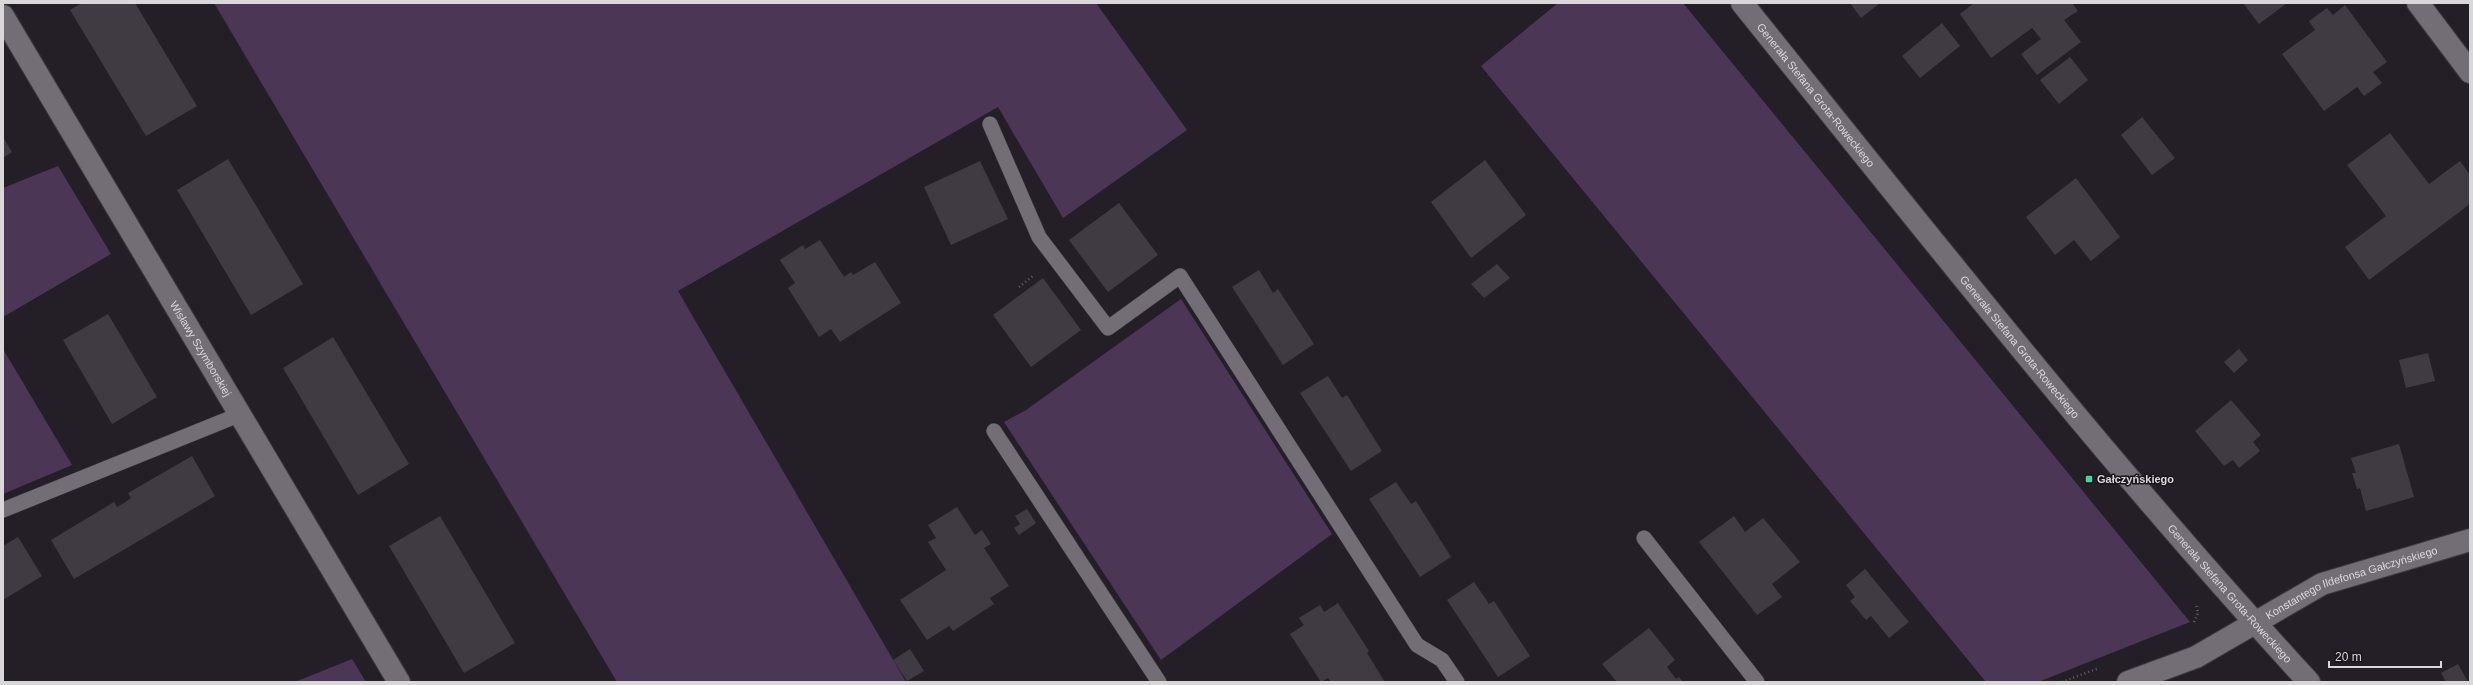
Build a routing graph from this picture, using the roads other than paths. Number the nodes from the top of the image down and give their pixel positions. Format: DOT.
graph roads {
  1 [pos="1742,3"];
  2 [pos="2418,3"];
  3 [pos="3,16"];
  4 [pos="2470,72"];
  5 [pos="990,124"];
  6 [pos="241,414"];
  7 [pos="994,432"];
  8 [pos="3,510"];
  9 [pos="1644,538"];
  10 [pos="2470,540"];
  11 [pos="2253,622"];
  12 [pos="399,682"];
  13 [pos="1159,682"];
  14 [pos="1457,682"];
  15 [pos="1757,682"];
  16 [pos="2128,682"];
  17 [pos="2308,682"];
  1 -- 11 [label="street, Generała Stefana Grota-Roweckiego"];
  2 -- 4 [label="street"];
  3 -- 6 [label="street, Wisławy Szymborskiej"];
  5 -- 14 [label="lane"];
  6 -- 8 [label="lane"];
  6 -- 12 [label="street, Wisławy Szymborskiej"];
  7 -- 13 [label="lane"];
  9 -- 15 [label="lane"];
  10 -- 11 [label="street, Konstantego Ildefonsa Gałczyńskiego"];
  11 -- 16 [label="street, Konstantego Ildefonsa Gałczyńskiego"];
  11 -- 17 [label="street, Generała Stefana Grota-Roweckiego"];
}
